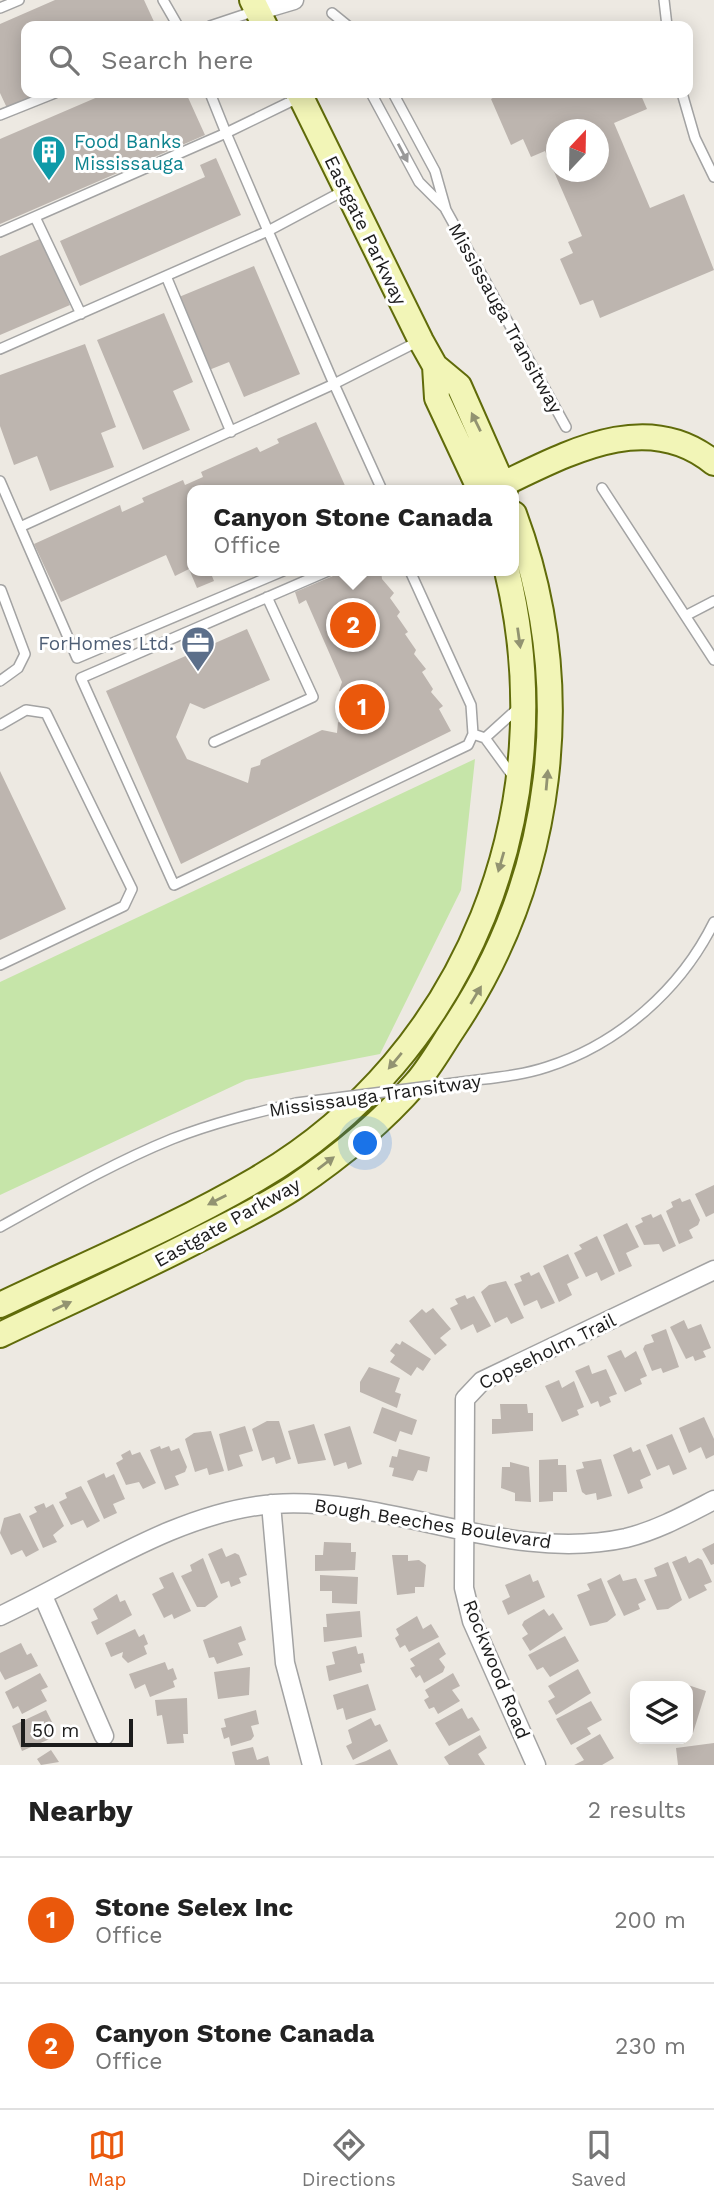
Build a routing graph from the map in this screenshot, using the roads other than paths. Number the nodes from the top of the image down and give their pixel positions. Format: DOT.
graph roads {
  1 [pos="19,0"];
  2 [pos="163,0"];
  3 [pos="294,0"];
  4 [pos="664,0"];
  5 [pos="0,8"];
  6 [pos="258,12"];
  7 [pos="175,21"];
  8 [pos="227,21"];
  9 [pos="336,21"];
  10 [pos="342,21"];
  11 [pos="666,21"];
  12 [pos="42,98"];
  13 [pos="212,98"];
  14 [pos="294,98"];
  15 [pos="301,98"];
  16 [pos="374,98"];
  17 [pos="396,98"];
  18 [pos="683,98"];
  19 [pos="0,115"];
  20 [pos="226,132"];
  21 [pos="714,177"];
  22 [pos="345,190"];
  23 [pos="446,210"];
  24 [pos="35,216"];
  25 [pos="268,231"];
  26 [pos="0,232"];
  27 [pos="166,276"];
  28 [pos="81,314"];
  29 [pos="421,341"];
  30 [pos="0,349"];
  31 [pos="334,384"];
  32 [pos="566,427"];
  33 [pos="231,432"];
  34 [pos="714,463"];
  35 [pos="0,481"];
  36 [pos="380,485"];
  37 [pos="492,485"];
  38 [pos="504,485"];
  39 [pos="602,488"];
  40 [pos="20,527"];
  41 [pos="519,530"];
  42 [pos="271,576"];
  43 [pos="316,576"];
  44 [pos="412,576"];
  45 [pos="508,576"];
  46 [pos="0,590"];
  47 [pos="267,597"];
  48 [pos="714,601"];
  49 [pos="687,615"];
  50 [pos="714,660"];
  51 [pos="0,681"];
  52 [pos="525,697"];
  53 [pos="0,724"];
  54 [pos="473,734"];
  55 [pos="485,738"];
  56 [pos="214,742"];
  57 [pos="519,789"];
  58 [pos="714,922"];
  59 [pos="0,965"];
  60 [pos="0,1227"];
  61 [pos="714,1270"];
  62 [pos="0,1305"];
  63 [pos="0,1335"];
  64 [pos="714,1500"];
  65 [pos="271,1504"];
  66 [pos="463,1530"];
  67 [pos="43,1596"];
  68 [pos="0,1616"];
  69 [pos="104,1737"];
  70 [pos="312,1765"];
  71 [pos="536,1765"];
  1 -- 5 [label="lane"];
  2 -- 7 [label="lane"];
  3 -- 6 [label="street"];
  4 -- 11 [label="lane"];
  6 -- 8 [label="lane"];
  9 -- 10 [label="lane"];
  12 -- 19 [label="lane"];
  13 -- 20 [label="lane"];
  14 -- 20 [label="lane"];
  15 -- 22 [label="main road, Eastgate Parkway"];
  16 -- 23 [label="lane, Mississauga Transitway, one-way"];
  17 -- 23 [label="lane, Mississauga Transitway"];
  18 -- 21 [label="lane"];
  20 -- 24 [label="lane"];
  20 -- 25 [label="lane"];
  22 -- 25 [label="lane"];
  22 -- 29 [label="main road, Eastgate Parkway"];
  23 -- 32 [label="lane, Mississauga Transitway"];
  24 -- 26 [label="lane"];
  24 -- 28 [label="lane"];
  25 -- 27 [label="lane"];
  25 -- 31 [label="lane"];
  27 -- 28 [label="lane"];
  27 -- 33 [label="lane"];
  28 -- 30 [label="lane"];
  29 -- 31 [label="lane"];
  29 -- 37 [label="main road, Eastgate Parkway"];
  31 -- 33 [label="lane"];
  31 -- 36 [label="lane"];
  33 -- 40 [label="lane"];
  34 -- 38 [label="main road"];
  35 -- 40 [label="lane"];
  39 -- 49 [label="lane"];
  40 -- 42 [label="lane"];
  63 -- 41 [label="main road, Eastgate Parkway, one-way"];
  43 -- 47 [label="lane"];
  44 -- 54 [label="lane"];
  45 -- 52 [label="main road, Eastgate Parkway, one-way"];
  46 -- 51 [label="lane"];
  47 -- 54 [label="lane"];
  47 -- 56 [label="lane"];
  48 -- 49 [label="lane"];
  49 -- 50 [label="lane"];
  52 -- 55 [label="lane"];
  52 -- 57 [label="main road, Eastgate Parkway"];
  53 -- 59 [label="lane"];
  54 -- 55 [label="lane"];
  55 -- 57 [label="lane"];
  57 -- 62 [label="main road, Eastgate Parkway, one-way"];
  58 -- 60 [label="lane, Mississauga Transitway, bridge"];
  61 -- 66 [label="street, Copseholm Trail"];
  64 -- 66 [label="street, Bough Beeches Boulevard"];
  65 -- 66 [label="street, Bough Beeches Boulevard"];
  65 -- 67 [label="street, Bough Beeches Boulevard"];
  65 -- 70 [label="street"];
  66 -- 71 [label="street, Rockwood Road"];
  67 -- 68 [label="street, Bough Beeches Boulevard"];
  67 -- 69 [label="street"];
}
